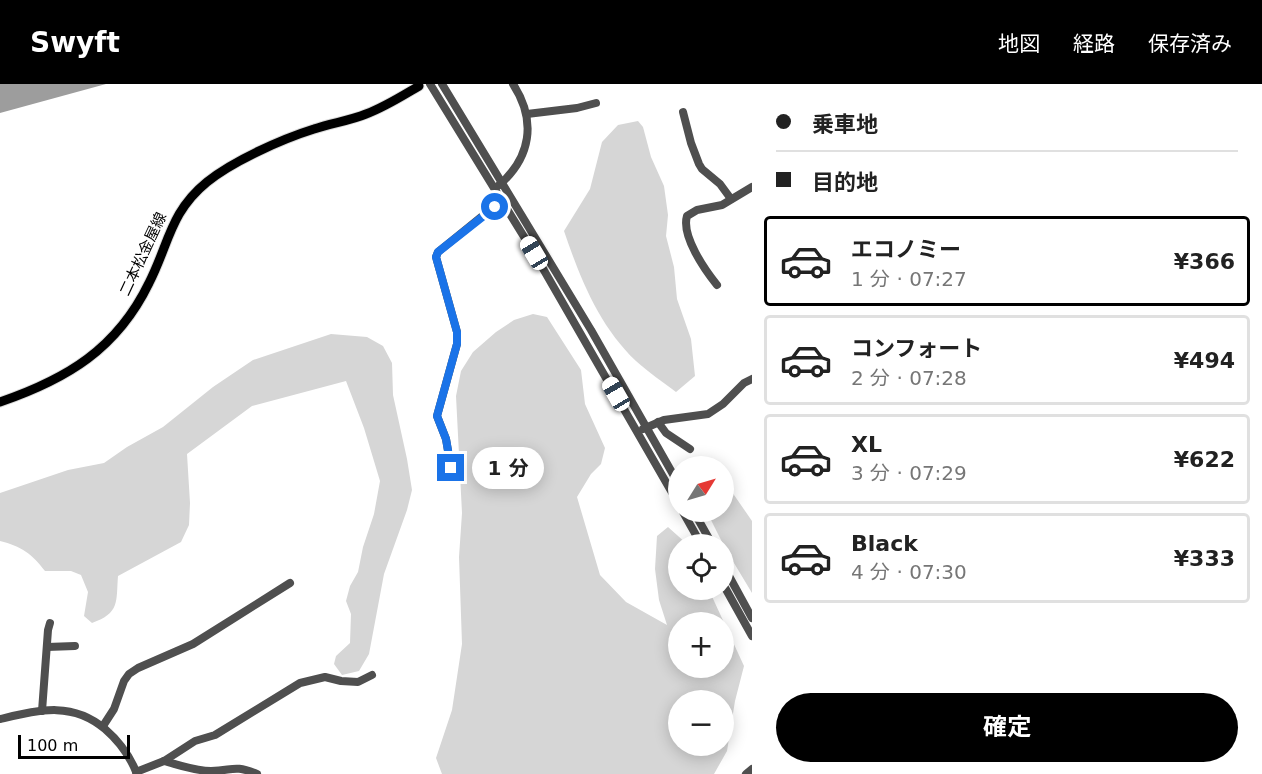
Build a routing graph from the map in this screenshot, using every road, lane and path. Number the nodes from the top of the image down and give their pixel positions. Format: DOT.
graph roads {
  1 [pos="430,84"];
  2 [pos="442,84"];
  3 [pos="513,84"];
  4 [pos="418,86"];
  5 [pos="596,103"];
  6 [pos="683,112"];
  7 [pos="527,114"];
  8 [pos="498,186"];
  9 [pos="752,187"];
  10 [pos="731,199"];
  11 [pos="502,200"];
  12 [pos="717,285"];
  13 [pos="752,379"];
  14 [pos="0,402"];
  15 [pos="658,422"];
  16 [pos="647,427"];
  17 [pos="638,431"];
  18 [pos="690,449"];
  19 [pos="668,465"];
  20 [pos="451,468"];
  21 [pos="668,485"];
  22 [pos="290,582"];
  23 [pos="734,585"];
  24 [pos="732,600"];
  25 [pos="752,618"];
  26 [pos="50,623"];
  27 [pos="752,636"];
  28 [pos="47,646"];
  29 [pos="75,646"];
  30 [pos="372,675"];
  31 [pos="42,711"];
  32 [pos="0,719"];
  33 [pos="103,726"];
  34 [pos="164,761"];
  35 [pos="752,769"];
  36 [pos="137,773"];
  37 [pos="257,774"];
  38 [pos="746,774"];
  1 -- 8 [label="street"];
  2 -- 8 [label="street"];
  3 -- 7 [label="street"];
  4 -- 14 [label="main road, 二本松金屋線"];
  5 -- 7 [label="street"];
  6 -- 10 [label="street"];
  7 -- 8 [label="street"];
  8 -- 11 [label="street"];
  8 -- 16 [label="street"];
  9 -- 10 [label="street"];
  10 -- 12 [label="street"];
  11 -- 17 [label="street"];
  11 -- 20 [label="street"];
  13 -- 15 [label="street"];
  15 -- 16 [label="street"];
  15 -- 18 [label="street"];
  16 -- 17 [label="street"];
  16 -- 19 [label="street"];
  17 -- 21 [label="street"];
  22 -- 33 [label="street"];
  23 -- 25 [label="street"];
  24 -- 27 [label="street"];
  26 -- 28 [label="street"];
  28 -- 29 [label="street"];
  28 -- 31 [label="street"];
  30 -- 34 [label="street"];
  31 -- 32 [label="street"];
  31 -- 33 [label="street"];
  33 -- 36 [label="street"];
  34 -- 36 [label="street"];
  34 -- 37 [label="street"];
  35 -- 38 [label="street"];
}
